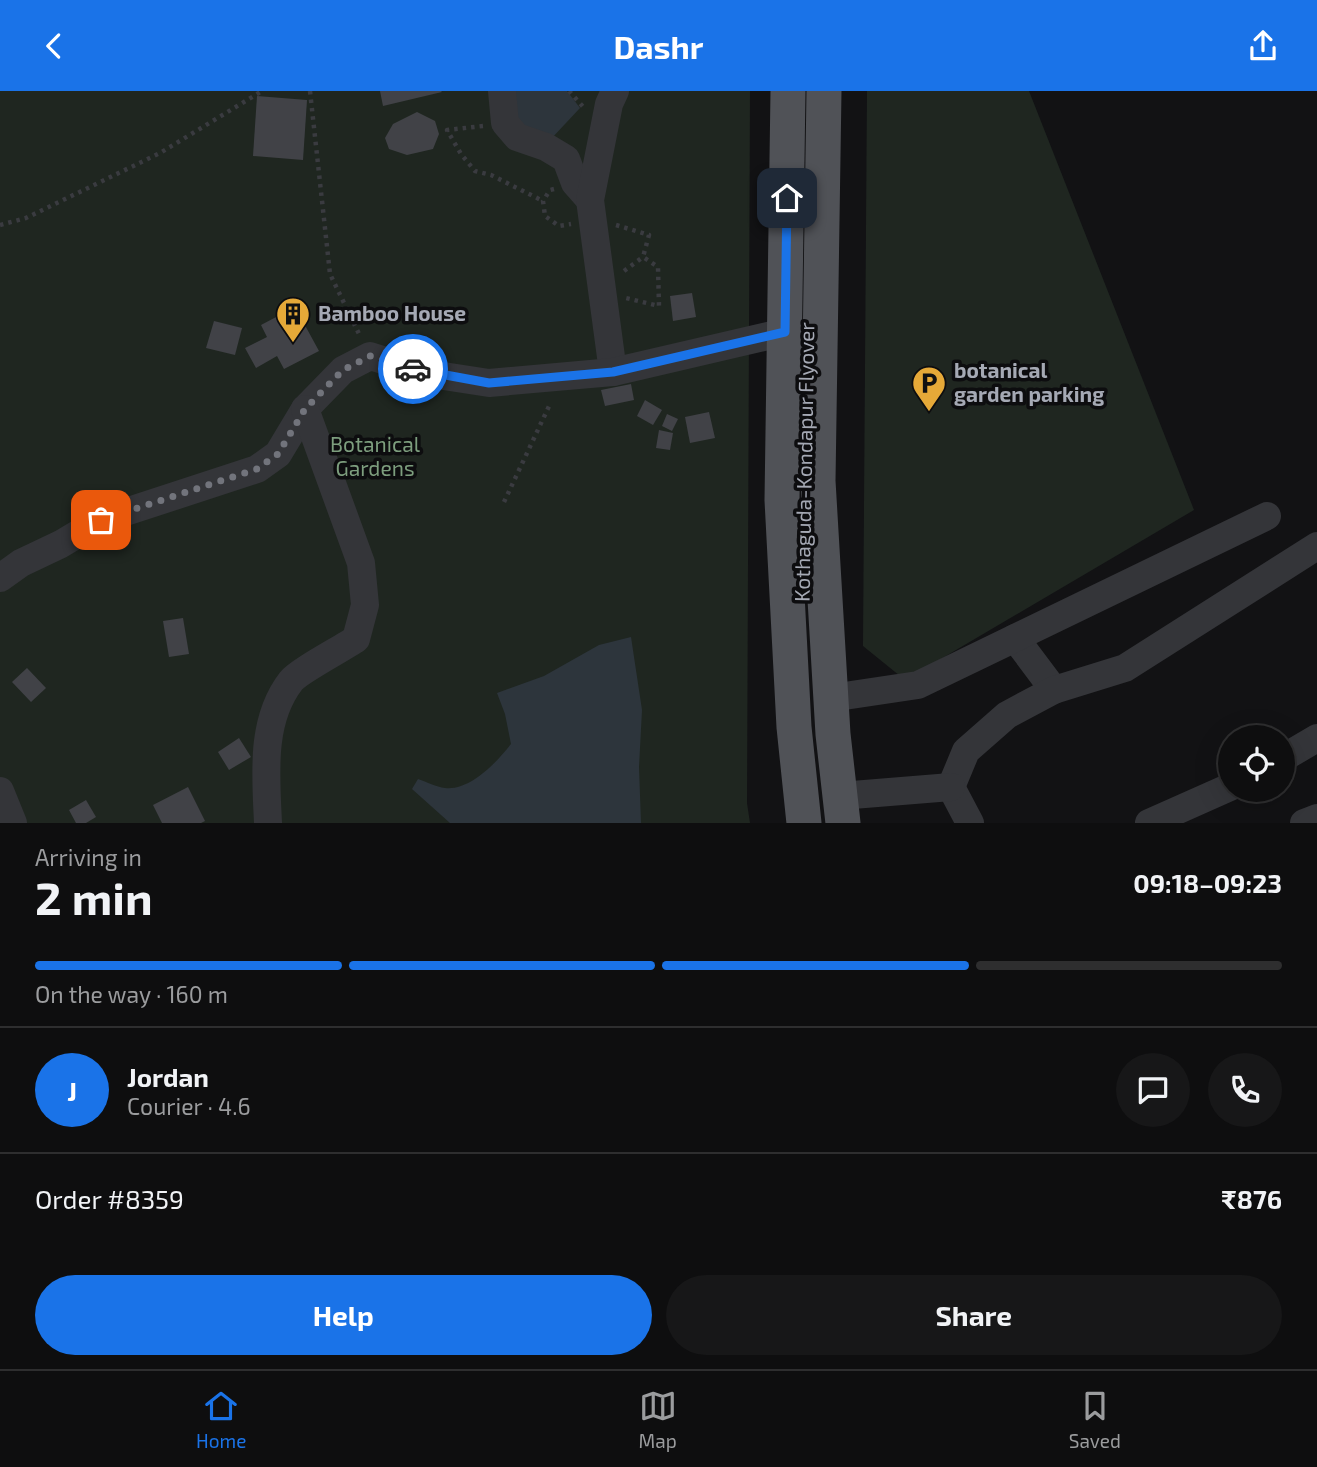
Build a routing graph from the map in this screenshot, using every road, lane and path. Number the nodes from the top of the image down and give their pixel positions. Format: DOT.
graph roads {
  1 [pos="262,91"];
  2 [pos="310,91"];
  3 [pos="502,91"];
  4 [pos="615,91"];
  5 [pos="788,91"];
  6 [pos="824,91"];
  7 [pos="505,123"];
  8 [pos="542,201"];
  9 [pos="591,209"];
  10 [pos="0,225"];
  11 [pos="821,227"];
  12 [pos="643,257"];
  13 [pos="622,277"];
  14 [pos="623,292"];
  15 [pos="785,332"];
  16 [pos="370,356"];
  17 [pos="613,372"];
  18 [pos="564,376"];
  19 [pos="305,409"];
  20 [pos="504,502"];
  21 [pos="1267,516"];
  22 [pos="1317,546"];
  23 [pos="0,578"];
  24 [pos="1015,638"];
  25 [pos="1054,689"];
  26 [pos="831,698"];
  27 [pos="1317,738"];
  28 [pos="1295,751"];
  29 [pos="951,787"];
  30 [pos="0,791"];
  31 [pos="1218,792"];
  32 [pos="837,814"];
  33 [pos="1317,818"];
  34 [pos="13,823"];
  35 [pos="268,823"];
  36 [pos="804,823"];
  37 [pos="970,823"];
  38 [pos="1149,823"];
  39 [pos="1304,823"];
  1 -- 10 [label="path"];
  2 -- 16 [label="path"];
  3 -- 7 [label="street"];
  4 -- 9 [label="street"];
  5 -- 15 [label="main road"];
  6 -- 11 [label="main road"];
  7 -- 8 [label="path"];
  7 -- 9 [label="street"];
  9 -- 12 [label="path"];
  9 -- 17 [label="street"];
  11 -- 26 [label="main road"];
  11 -- 32 [label="main road, Kothaguda-Kondapur Flyover"];
  12 -- 13 [label="path"];
  12 -- 14 [label="path"];
  15 -- 17 [label="street"];
  15 -- 36 [label="main road"];
  16 -- 18 [label="street"];
  16 -- 19 [label="street"];
  17 -- 18 [label="street"];
  18 -- 20 [label="path"];
  19 -- 23 [label="street"];
  19 -- 35 [label="street"];
  21 -- 24 [label="street"];
  22 -- 25 [label="street"];
  24 -- 25 [label="street"];
  24 -- 26 [label="street"];
  25 -- 29 [label="street"];
  26 -- 32 [label="main road"];
  27 -- 28 [label="street"];
  29 -- 32 [label="street"];
  29 -- 37 [label="street"];
  30 -- 34 [label="street"];
  31 -- 38 [label="street"];
  33 -- 39 [label="street"];
}
